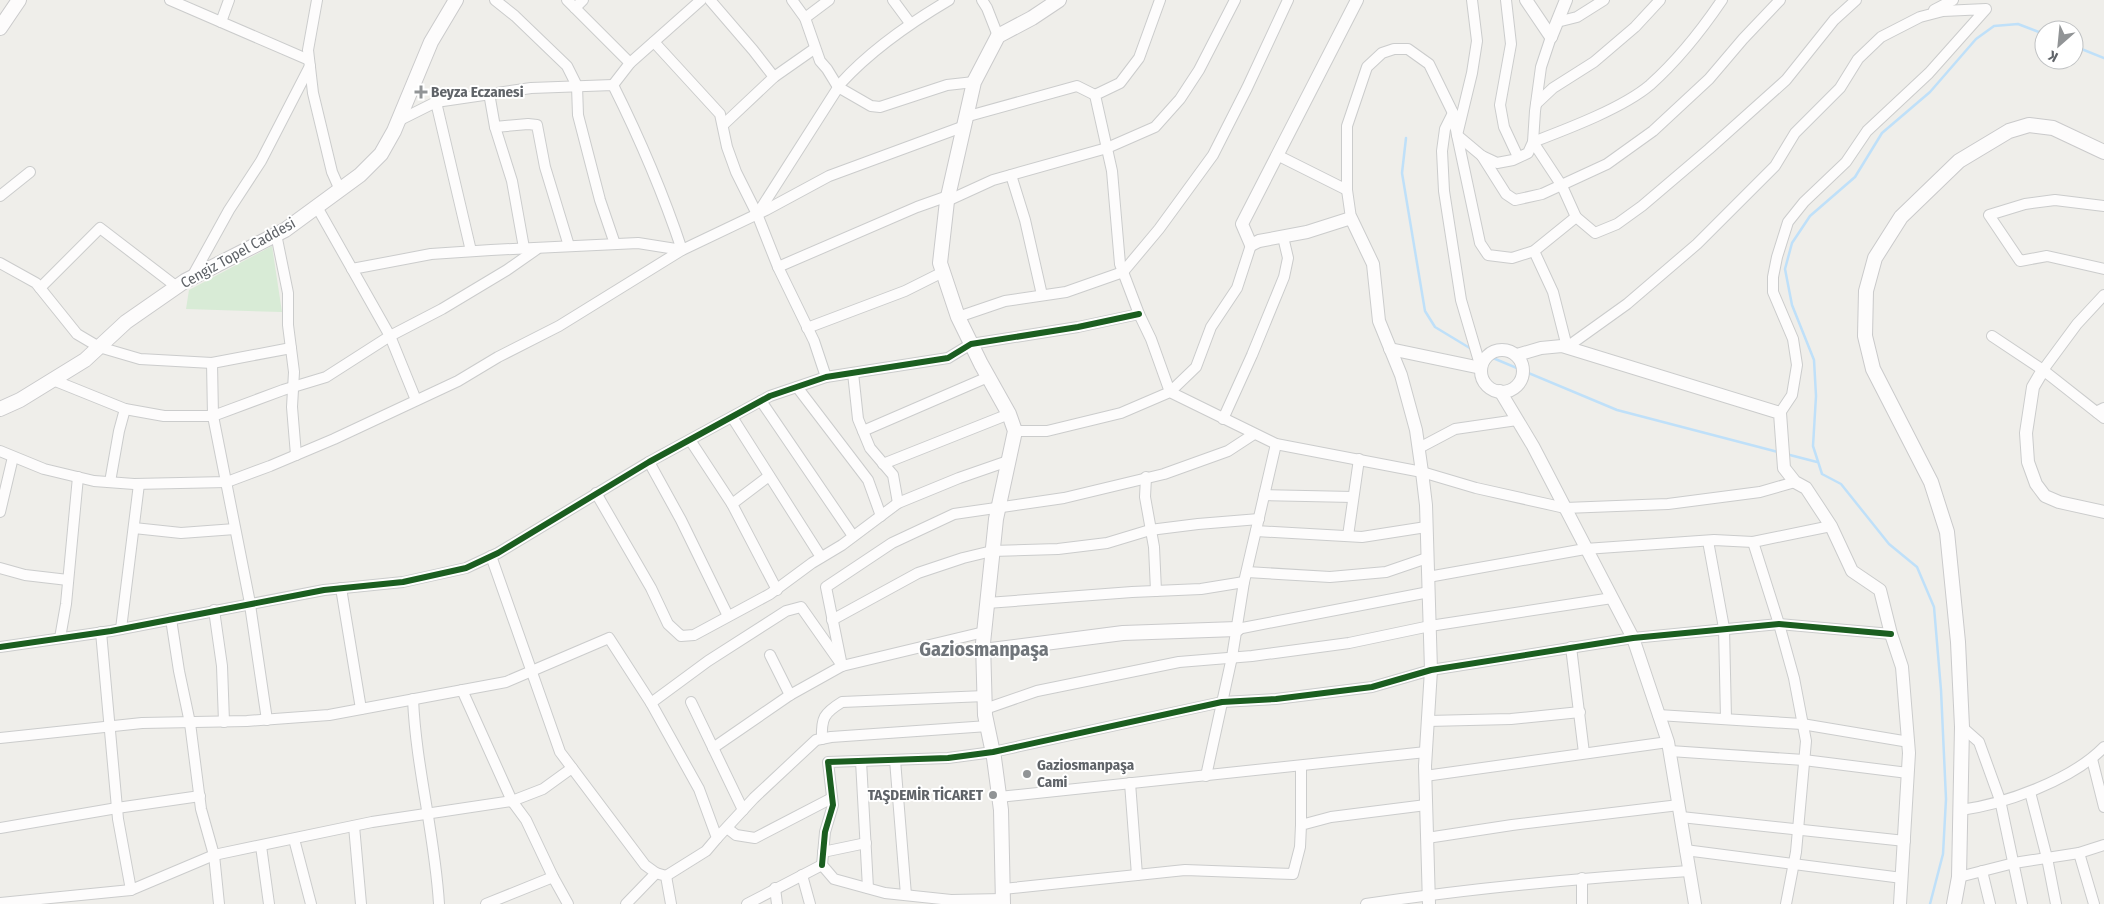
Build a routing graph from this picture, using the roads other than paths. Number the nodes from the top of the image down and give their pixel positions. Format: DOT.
graph roads {
  1 [pos="20,0"];
  2 [pos="170,0"];
  3 [pos="229,0"];
  4 [pos="317,0"];
  5 [pos="455,0"];
  6 [pos="495,0"];
  7 [pos="583,0"];
  8 [pos="700,0"];
  9 [pos="710,0"];
  10 [pos="792,0"];
  11 [pos="829,0"];
  12 [pos="892,0"];
  13 [pos="949,0"];
  14 [pos="982,0"];
  15 [pos="1059,0"];
  16 [pos="1160,0"];
  17 [pos="1235,0"];
  18 [pos="1288,0"];
  19 [pos="1357,0"];
  20 [pos="1472,0"];
  21 [pos="1506,0"];
  22 [pos="1526,0"];
  23 [pos="1566,0"];
  24 [pos="1604,0"];
  25 [pos="1660,0"];
  26 [pos="1722,0"];
  27 [pos="1780,0"];
  28 [pos="1856,0"];
  29 [pos="1953,0"];
  30 [pos="571,4"];
  31 [pos="805,18"];
  32 [pos="1920,18"];
  33 [pos="221,22"];
  34 [pos="1557,22"];
  35 [pos="910,23"];
  36 [pos="0,28"];
  37 [pos="998,36"];
  38 [pos="1551,37"];
  39 [pos="654,42"];
  40 [pos="814,49"];
  41 [pos="310,63"];
  42 [pos="630,63"];
  43 [pos="774,77"];
  44 [pos="974,82"];
  45 [pos="614,85"];
  46 [pos="577,86"];
  47 [pos="838,87"];
  48 [pos="489,93"];
  49 [pos="1095,95"];
  50 [pos="436,102"];
  51 [pos="1536,104"];
  52 [pos="1454,113"];
  53 [pos="398,121"];
  54 [pos="964,122"];
  55 [pos="722,125"];
  56 [pos="495,127"];
  57 [pos="1457,135"];
  58 [pos="1533,142"];
  59 [pos="1107,148"];
  60 [pos="2104,152"];
  61 [pos="1277,155"];
  62 [pos="1482,156"];
  63 [pos="1518,157"];
  64 [pos="30,172"];
  65 [pos="1011,175"];
  66 [pos="1562,186"];
  67 [pos="340,190"];
  68 [pos="1347,190"];
  69 [pos="0,196"];
  70 [pos="947,199"];
  71 [pos="2104,206"];
  72 [pos="317,207"];
  73 [pos="757,214"];
  74 [pos="1576,217"];
  75 [pos="1350,218"];
  76 [pos="276,234"];
  77 [pos="1283,237"];
  78 [pos="615,244"];
  79 [pos="1251,245"];
  80 [pos="569,246"];
  81 [pos="524,248"];
  82 [pos="537,249"];
  83 [pos="682,250"];
  84 [pos="471,251"];
  85 [pos="1534,251"];
  86 [pos="0,263"];
  87 [pos="778,267"];
  88 [pos="352,269"];
  89 [pos="2104,269"];
  90 [pos="944,272"];
  91 [pos="1123,272"];
  92 [pos="191,278"];
  93 [pos="178,286"];
  94 [pos="40,288"];
  95 [pos="1042,295"];
  96 [pos="2104,295"];
  97 [pos="1139,314"];
  98 [pos="958,317"];
  99 [pos="807,328"];
  100 [pos="390,336"];
  101 [pos="1992,336"];
  102 [pos="971,344"];
  103 [pos="99,347"];
  104 [pos="1568,347"];
  105 [pos="291,348"];
  106 [pos="1390,348"];
  107 [pos="1517,356"];
  108 [pos="212,363"];
  109 [pos="1481,368"];
  110 [pos="2044,370"];
  111 [pos="853,373"];
  112 [pos="826,377"];
  113 [pos="988,377"];
  114 [pos="53,380"];
  115 [pos="293,387"];
  116 [pos="797,387"];
  117 [pos="1170,392"];
  118 [pos="1500,392"];
  119 [pos="416,400"];
  120 [pos="761,401"];
  121 [pos="0,409"];
  122 [pos="125,409"];
  123 [pos="1780,413"];
  124 [pos="2102,413"];
  125 [pos="1010,414"];
  126 [pos="213,416"];
  127 [pos="732,417"];
  128 [pos="1223,419"];
  129 [pos="1517,420"];
  130 [pos="863,430"];
  131 [pos="1015,431"];
  132 [pos="1254,434"];
  133 [pos="690,440"];
  134 [pos="1276,444"];
  135 [pos="1419,448"];
  136 [pos="0,451"];
  137 [pos="296,455"];
  138 [pos="13,457"];
  139 [pos="1359,459"];
  140 [pos="1008,461"];
  141 [pos="649,462"];
  142 [pos="883,464"];
  143 [pos="1422,472"];
  144 [pos="769,476"];
  145 [pos="78,477"];
  146 [pos="1146,477"];
  147 [pos="110,482"];
  148 [pos="227,482"];
  149 [pos="1796,482"];
  150 [pos="139,484"];
  151 [pos="596,493"];
  152 [pos="1264,495"];
  153 [pos="1353,497"];
  154 [pos="898,503"];
  155 [pos="732,504"];
  156 [pos="998,506"];
  157 [pos="0,508"];
  158 [pos="1565,508"];
  159 [pos="2104,512"];
  160 [pos="881,516"];
  161 [pos="1259,519"];
  162 [pos="1831,526"];
  163 [pos="1426,527"];
  164 [pos="134,528"];
  165 [pos="235,529"];
  166 [pos="1150,530"];
  167 [pos="1256,532"];
  168 [pos="853,536"];
  169 [pos="1348,536"];
  170 [pos="1708,541"];
  171 [pos="1753,542"];
  172 [pos="992,550"];
  173 [pos="1585,550"];
  174 [pos="491,556"];
  175 [pos="821,558"];
  176 [pos="1428,558"];
  177 [pos="0,568"];
  178 [pos="1428,576"];
  179 [pos="1245,577"];
  180 [pos="68,580"];
  181 [pos="342,588"];
  182 [pos="777,590"];
  183 [pos="1156,591"];
  184 [pos="1429,592"];
  185 [pos="1612,598"];
  186 [pos="250,603"];
  187 [pos="987,603"];
  188 [pos="214,610"];
  189 [pos="728,616"];
  190 [pos="171,619"];
  191 [pos="832,620"];
  192 [pos="1779,624"];
  193 [pos="1430,626"];
  194 [pos="1724,628"];
  195 [pos="121,629"];
  196 [pos="1236,629"];
  197 [pos="101,632"];
  198 [pos="984,632"];
  199 [pos="1891,634"];
  200 [pos="60,638"];
  201 [pos="1632,638"];
  202 [pos="0,647"];
  203 [pos="1571,648"];
  204 [pos="983,652"];
  205 [pos="770,656"];
  206 [pos="1232,657"];
  207 [pos="842,666"];
  208 [pos="1431,670"];
  209 [pos="532,672"];
  210 [pos="462,690"];
  211 [pos="790,695"];
  212 [pos="413,699"];
  213 [pos="692,702"];
  214 [pos="1222,702"];
  215 [pos="651,703"];
  216 [pos="985,703"];
  217 [pos="361,709"];
  218 [pos="1580,712"];
  219 [pos="1658,715"];
  220 [pos="1726,719"];
  221 [pos="266,720"];
  222 [pos="1428,721"];
  223 [pos="190,722"];
  224 [pos="224,722"];
  225 [pos="1802,724"];
  226 [pos="988,726"];
  227 [pos="109,727"];
  228 [pos="1962,727"];
  229 [pos="0,738"];
  230 [pos="822,739"];
  231 [pos="1908,742"];
  232 [pos="1669,746"];
  233 [pos="2104,747"];
  234 [pos="713,748"];
  235 [pos="993,752"];
  236 [pos="1426,752"];
  237 [pos="1584,753"];
  238 [pos="2092,759"];
  239 [pos="895,760"];
  240 [pos="1804,760"];
  241 [pos="861,761"];
  242 [pos="1302,766"];
  243 [pos="572,768"];
  244 [pos="1908,773"];
  245 [pos="1206,776"];
  246 [pos="1425,776"];
  247 [pos="1130,783"];
  248 [pos="2030,792"];
  249 [pos="200,796"];
  250 [pos="832,798"];
  251 [pos="1000,798"];
  252 [pos="2000,800"];
  253 [pos="512,801"];
  254 [pos="1426,805"];
  255 [pos="2104,807"];
  256 [pos="117,808"];
  257 [pos="743,810"];
  258 [pos="1961,810"];
  259 [pos="1680,811"];
  260 [pos="428,814"];
  261 [pos="1301,825"];
  262 [pos="354,826"];
  263 [pos="0,828"];
  264 [pos="727,828"];
  265 [pos="1798,828"];
  266 [pos="717,838"];
  267 [pos="1428,838"];
  268 [pos="294,839"];
  269 [pos="1905,841"];
  270 [pos="866,843"];
  271 [pos="261,846"];
  272 [pos="2104,846"];
  273 [pos="1685,850"];
  274 [pos="823,852"];
  275 [pos="2079,853"];
  276 [pos="214,855"];
  277 [pos="2047,858"];
  278 [pos="2014,863"];
  279 [pos="1794,864"];
  280 [pos="822,865"];
  281 [pos="1689,871"];
  282 [pos="1982,871"];
  283 [pos="661,874"];
  284 [pos="802,874"];
  285 [pos="1137,875"];
  286 [pos="553,877"];
  287 [pos="1959,877"];
  288 [pos="1582,878"];
  289 [pos="1902,878"];
  290 [pos="775,888"];
  291 [pos="868,888"];
  292 [pos="131,890"];
  293 [pos="906,895"];
  294 [pos="1003,897"];
  295 [pos="1429,899"];
  296 [pos="0,903"];
  297 [pos="219,904"];
  298 [pos="269,904"];
  299 [pos="311,904"];
  300 [pos="361,904"];
  301 [pos="439,904"];
  302 [pos="486,904"];
  303 [pos="568,904"];
  304 [pos="626,904"];
  305 [pos="671,904"];
  306 [pos="747,904"];
  307 [pos="777,904"];
  308 [pos="810,904"];
  309 [pos="1366,904"];
  310 [pos="1582,904"];
  311 [pos="1695,904"];
  312 [pos="1786,904"];
  313 [pos="1900,904"];
  314 [pos="1954,904"];
  315 [pos="1990,904"];
  316 [pos="2022,904"];
  317 [pos="2056,904"];
  318 [pos="2094,904"];
  1 -- 36 [label="main road"];
  2 -- 33 [label="street"];
  3 -- 33 [label="street"];
  4 -- 41 [label="street"];
  5 -- 53 [label="main road, Cengiz Topel Caddesi"];
  6 -- 46 [label="street"];
  7 -- 30 [label="street"];
  8 -- 39 [label="street"];
  9 -- 43 [label="street"];
  10 -- 31 [label="street"];
  11 -- 31 [label="street"];
  12 -- 35 [label="street"];
  13 -- 35 [label="street"];
  14 -- 37 [label="street"];
  15 -- 37 [label="main road"];
  16 -- 49 [label="street"];
  17 -- 59 [label="street"];
  18 -- 91 [label="street"];
  19 -- 61 [label="street"];
  20 -- 57 [label="street"];
  21 -- 63 [label="street"];
  22 -- 38 [label="street"];
  23 -- 34 [label="street"];
  24 -- 34 [label="street"];
  25 -- 51 [label="street"];
  26 -- 58 [label="street"];
  27 -- 66 [label="street"];
  28 -- 74 [label="street"];
  29 -- 32 [label="street"];
  30 -- 42 [label="street"];
  31 -- 40 [label="street"];
  32 -- 104 [label="street"];
  32 -- 123 [label="street"];
  33 -- 41 [label="street"];
  34 -- 38 [label="street"];
  35 -- 47 [label="street"];
  37 -- 44 [label="main road"];
  38 -- 51 [label="street"];
  39 -- 42 [label="street"];
  39 -- 55 [label="street"];
  40 -- 43 [label="street"];
  40 -- 47 [label="street"];
  41 -- 67 [label="street"];
  41 -- 92 [label="street"];
  42 -- 45 [label="street"];
  43 -- 55 [label="street"];
  44 -- 47 [label="street"];
  44 -- 54 [label="main road"];
  45 -- 46 [label="street"];
  45 -- 83 [label="street"];
  46 -- 48 [label="street"];
  46 -- 78 [label="street"];
  47 -- 73 [label="street"];
  48 -- 50 [label="street"];
  48 -- 56 [label="street"];
  49 -- 54 [label="street"];
  49 -- 59 [label="street"];
  50 -- 53 [label="street"];
  50 -- 84 [label="street"];
  51 -- 58 [label="street"];
  52 -- 57 [label="street"];
  52 -- 68 [label="street"];
  52 -- 109 [label="street"];
  53 -- 67 [label="main road, Cengiz Topel Caddesi"];
  54 -- 70 [label="main road"];
  54 -- 73 [label="street"];
  55 -- 73 [label="street"];
  56 -- 80 [label="street"];
  56 -- 81 [label="street"];
  57 -- 62 [label="street"];
  57 -- 85 [label="street"];
  58 -- 63 [label="street"];
  58 -- 66 [label="street"];
  59 -- 65 [label="street"];
  59 -- 91 [label="street"];
  60 -- 228 [label="main road"];
  61 -- 68 [label="street"];
  61 -- 79 [label="street"];
  62 -- 63 [label="street"];
  62 -- 66 [label="street"];
  64 -- 69 [label="street"];
  65 -- 70 [label="street"];
  65 -- 95 [label="street"];
  66 -- 74 [label="street"];
  67 -- 72 [label="main road, Cengiz Topel Caddesi"];
  68 -- 75 [label="street"];
  70 -- 87 [label="street"];
  70 -- 90 [label="main road"];
  71 -- 89 [label="street"];
  72 -- 76 [label="main road, Cengiz Topel Caddesi"];
  72 -- 88 [label="street"];
  73 -- 83 [label="street"];
  73 -- 87 [label="street"];
  74 -- 85 [label="street"];
  75 -- 77 [label="street"];
  75 -- 106 [label="street"];
  76 -- 92 [label="main road, Cengiz Topel Caddesi"];
  76 -- 105 [label="street"];
  77 -- 79 [label="street"];
  77 -- 128 [label="street"];
  78 -- 80 [label="street"];
  78 -- 83 [label="street"];
  79 -- 117 [label="street"];
  80 -- 82 [label="street"];
  81 -- 82 [label="street"];
  81 -- 84 [label="street"];
  82 -- 100 [label="street"];
  83 -- 119 [label="street"];
  84 -- 88 [label="street"];
  85 -- 104 [label="street"];
  86 -- 94 [label="street"];
  87 -- 99 [label="street"];
  88 -- 100 [label="street"];
  90 -- 98 [label="main road"];
  90 -- 99 [label="street"];
  91 -- 95 [label="street"];
  91 -- 97 [label="street"];
  92 -- 93 [label="main road, Cengiz Topel Caddesi"];
  93 -- 94 [label="street"];
  93 -- 103 [label="main road, Cengiz Topel Caddesi"];
  94 -- 103 [label="street"];
  95 -- 98 [label="street"];
  96 -- 110 [label="street"];
  97 -- 102 [label="street"];
  97 -- 117 [label="street"];
  98 -- 102 [label="main road"];
  99 -- 112 [label="street"];
  100 -- 115 [label="street"];
  100 -- 119 [label="street"];
  101 -- 110 [label="street"];
  102 -- 111 [label="street"];
  102 -- 113 [label="main road"];
  103 -- 108 [label="street"];
  103 -- 114 [label="main road, Cengiz Topel Caddesi"];
  104 -- 107 [label="street"];
  104 -- 123 [label="street"];
  105 -- 108 [label="street"];
  105 -- 115 [label="street"];
  106 -- 109 [label="street"];
  106 -- 135 [label="street"];
  107 -- 109 [label="street"];
  107 -- 118 [label="street"];
  108 -- 126 [label="street"];
  109 -- 118 [label="street"];
  110 -- 124 [label="street"];
  110 -- 159 [label="street"];
  111 -- 112 [label="street"];
  111 -- 130 [label="street"];
  112 -- 116 [label="street"];
  113 -- 125 [label="main road"];
  113 -- 130 [label="street"];
  114 -- 121 [label="main road, Cengiz Topel Caddesi"];
  114 -- 122 [label="street"];
  115 -- 126 [label="street"];
  115 -- 137 [label="street"];
  116 -- 120 [label="street"];
  116 -- 160 [label="street"];
  117 -- 128 [label="street"];
  117 -- 131 [label="street"];
  118 -- 129 [label="street"];
  119 -- 137 [label="street"];
  120 -- 127 [label="street"];
  120 -- 168 [label="street"];
  122 -- 126 [label="street"];
  122 -- 147 [label="street"];
  123 -- 149 [label="street"];
  125 -- 131 [label="main road"];
  125 -- 142 [label="street"];
  126 -- 148 [label="street"];
  127 -- 133 [label="street"];
  127 -- 144 [label="street"];
  128 -- 132 [label="street"];
  129 -- 135 [label="street"];
  129 -- 158 [label="street"];
  130 -- 142 [label="street"];
  131 -- 140 [label="main road"];
  132 -- 134 [label="street"];
  132 -- 146 [label="street"];
  133 -- 141 [label="street"];
  133 -- 155 [label="street"];
  134 -- 139 [label="street"];
  134 -- 152 [label="street"];
  135 -- 143 [label="street"];
  136 -- 138 [label="street"];
  137 -- 148 [label="street"];
  138 -- 145 [label="street"];
  138 -- 157 [label="street"];
  139 -- 143 [label="street"];
  139 -- 153 [label="street"];
  140 -- 154 [label="street"];
  140 -- 156 [label="main road"];
  141 -- 151 [label="street"];
  141 -- 189 [label="street"];
  142 -- 154 [label="street"];
  143 -- 158 [label="street"];
  143 -- 163 [label="street"];
  144 -- 155 [label="street"];
  144 -- 175 [label="street"];
  145 -- 147 [label="street"];
  145 -- 180 [label="street"];
  146 -- 156 [label="street"];
  146 -- 166 [label="street"];
  147 -- 150 [label="street"];
  148 -- 150 [label="street"];
  148 -- 165 [label="street"];
  149 -- 158 [label="street"];
  149 -- 162 [label="street"];
  150 -- 164 [label="street"];
  151 -- 174 [label="street"];
  151 -- 189 [label="street"];
  152 -- 153 [label="street"];
  152 -- 161 [label="street"];
  153 -- 169 [label="street"];
  154 -- 160 [label="street"];
  155 -- 182 [label="street"];
  156 -- 172 [label="main road"];
  156 -- 191 [label="street"];
  158 -- 173 [label="street"];
  160 -- 168 [label="street"];
  161 -- 166 [label="street"];
  161 -- 167 [label="street"];
  162 -- 171 [label="street"];
  162 -- 199 [label="street"];
  163 -- 169 [label="street"];
  163 -- 176 [label="street"];
  164 -- 165 [label="street"];
  164 -- 195 [label="street"];
  165 -- 186 [label="street"];
  166 -- 172 [label="street"];
  166 -- 183 [label="street"];
  167 -- 169 [label="street"];
  167 -- 179 [label="street"];
  168 -- 175 [label="street"];
  170 -- 171 [label="street"];
  170 -- 173 [label="street"];
  170 -- 194 [label="street"];
  171 -- 192 [label="street"];
  172 -- 187 [label="main road"];
  172 -- 191 [label="street"];
  173 -- 178 [label="street"];
  173 -- 185 [label="street"];
  174 -- 181 [label="street"];
  174 -- 209 [label="street"];
  175 -- 182 [label="street"];
  176 -- 178 [label="street"];
  176 -- 179 [label="street"];
  177 -- 180 [label="street"];
  178 -- 184 [label="street"];
  179 -- 183 [label="street"];
  179 -- 196 [label="street"];
  180 -- 200 [label="street"];
  181 -- 186 [label="street"];
  181 -- 217 [label="street"];
  182 -- 189 [label="street"];
  183 -- 187 [label="street"];
  184 -- 193 [label="street"];
  184 -- 196 [label="street"];
  185 -- 193 [label="street"];
  185 -- 201 [label="street"];
  186 -- 188 [label="street"];
  186 -- 221 [label="street"];
  187 -- 198 [label="main road"];
  188 -- 190 [label="street"];
  188 -- 224 [label="street"];
  190 -- 195 [label="street"];
  190 -- 223 [label="street"];
  191 -- 207 [label="street"];
  192 -- 194 [label="street"];
  192 -- 199 [label="street"];
  192 -- 225 [label="street"];
  193 -- 206 [label="street"];
  193 -- 208 [label="street"];
  194 -- 201 [label="street"];
  194 -- 220 [label="street"];
  195 -- 197 [label="street"];
  196 -- 204 [label="main road"];
  196 -- 206 [label="street"];
  197 -- 200 [label="street"];
  197 -- 227 [label="street"];
  198 -- 204 [label="main road"];
  198 -- 207 [label="street"];
  199 -- 231 [label="street"];
  200 -- 202 [label="street"];
  201 -- 203 [label="street"];
  201 -- 219 [label="street"];
  203 -- 208 [label="street"];
  203 -- 218 [label="street"];
  204 -- 216 [label="main road"];
  205 -- 211 [label="street"];
  206 -- 214 [label="street"];
  206 -- 216 [label="street"];
  207 -- 211 [label="street"];
  207 -- 215 [label="street"];
  208 -- 214 [label="street"];
  208 -- 222 [label="street"];
  209 -- 210 [label="street"];
  209 -- 215 [label="street"];
  209 -- 243 [label="street"];
  210 -- 212 [label="street"];
  210 -- 253 [label="street"];
  211 -- 234 [label="street"];
  212 -- 217 [label="street"];
  212 -- 260 [label="street"];
  213 -- 234 [label="street"];
  214 -- 235 [label="street"];
  214 -- 245 [label="street"];
  215 -- 266 [label="street"];
  216 -- 226 [label="main road"];
  216 -- 230 [label="street"];
  217 -- 221 [label="street"];
  218 -- 222 [label="street"];
  218 -- 237 [label="street"];
  219 -- 220 [label="street"];
  219 -- 232 [label="street"];
  220 -- 225 [label="street"];
  221 -- 224 [label="street"];
  222 -- 236 [label="street"];
  223 -- 224 [label="street"];
  223 -- 227 [label="street"];
  223 -- 249 [label="street"];
  225 -- 231 [label="street"];
  225 -- 240 [label="street"];
  226 -- 230 [label="street"];
  226 -- 235 [label="main road"];
  227 -- 229 [label="street"];
  227 -- 256 [label="street"];
  228 -- 252 [label="street"];
  228 -- 258 [label="main road"];
  230 -- 257 [label="street"];
  231 -- 244 [label="street"];
  232 -- 237 [label="street"];
  232 -- 240 [label="street"];
  232 -- 259 [label="street"];
  233 -- 238 [label="street"];
  234 -- 257 [label="street"];
  235 -- 239 [label="street"];
  235 -- 251 [label="main road"];
  236 -- 242 [label="street"];
  236 -- 246 [label="street"];
  237 -- 246 [label="street"];
  238 -- 248 [label="street"];
  238 -- 255 [label="street"];
  239 -- 241 [label="street"];
  239 -- 293 [label="street"];
  240 -- 244 [label="street"];
  240 -- 265 [label="street"];
  241 -- 250 [label="street"];
  241 -- 270 [label="street"];
  242 -- 245 [label="street"];
  242 -- 261 [label="street"];
  243 -- 253 [label="street"];
  243 -- 283 [label="street"];
  244 -- 269 [label="street"];
  245 -- 247 [label="street"];
  246 -- 254 [label="street"];
  247 -- 251 [label="street"];
  247 -- 285 [label="street"];
  248 -- 252 [label="street"];
  248 -- 277 [label="street"];
  249 -- 256 [label="street"];
  249 -- 276 [label="street"];
  250 -- 264 [label="street"];
  250 -- 274 [label="street"];
  251 -- 294 [label="main road"];
  252 -- 258 [label="street"];
  252 -- 278 [label="street"];
  253 -- 260 [label="street"];
  253 -- 286 [label="street"];
  254 -- 261 [label="street"];
  254 -- 267 [label="street"];
  256 -- 263 [label="street"];
  256 -- 292 [label="street"];
  257 -- 264 [label="street"];
  258 -- 287 [label="main road"];
  259 -- 265 [label="street"];
  259 -- 267 [label="street"];
  259 -- 273 [label="street"];
  260 -- 262 [label="street"];
  260 -- 301 [label="street"];
  261 -- 285 [label="street"];
  262 -- 268 [label="street"];
  262 -- 300 [label="street"];
  264 -- 266 [label="street"];
  265 -- 269 [label="street"];
  265 -- 279 [label="street"];
  266 -- 283 [label="street"];
  267 -- 295 [label="street"];
  268 -- 271 [label="street"];
  268 -- 299 [label="street"];
  269 -- 289 [label="street"];
  270 -- 274 [label="street"];
  270 -- 291 [label="street"];
  271 -- 276 [label="street"];
  271 -- 298 [label="street"];
  272 -- 275 [label="street"];
  273 -- 279 [label="street"];
  273 -- 281 [label="street"];
  274 -- 280 [label="street"];
  275 -- 277 [label="street"];
  275 -- 318 [label="street"];
  276 -- 292 [label="street"];
  276 -- 297 [label="street"];
  277 -- 278 [label="street"];
  277 -- 317 [label="street"];
  278 -- 282 [label="street"];
  278 -- 316 [label="street"];
  279 -- 289 [label="street"];
  279 -- 312 [label="street"];
  280 -- 284 [label="street"];
  280 -- 291 [label="street"];
  281 -- 288 [label="street"];
  281 -- 311 [label="street"];
  282 -- 287 [label="street"];
  282 -- 315 [label="street"];
  283 -- 304 [label="street"];
  283 -- 305 [label="street"];
  284 -- 290 [label="street"];
  284 -- 308 [label="street"];
  285 -- 294 [label="street"];
  286 -- 302 [label="street"];
  286 -- 303 [label="street"];
  287 -- 314 [label="main road"];
  288 -- 295 [label="street"];
  288 -- 310 [label="street"];
  289 -- 313 [label="street"];
  290 -- 306 [label="street"];
  290 -- 307 [label="street"];
  291 -- 293 [label="street"];
  292 -- 296 [label="street"];
  293 -- 294 [label="street"];
  295 -- 309 [label="street"];
}
